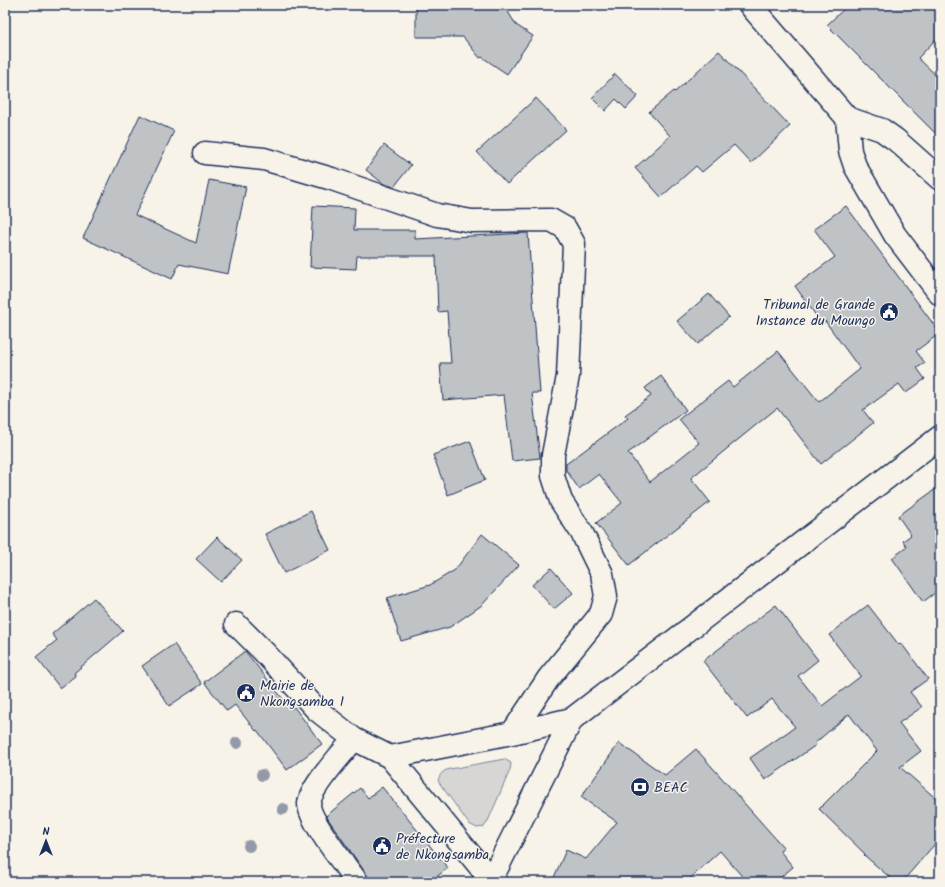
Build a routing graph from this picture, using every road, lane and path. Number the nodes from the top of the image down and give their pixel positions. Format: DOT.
graph roads {
  1 [pos="750,5"];
  2 [pos="847,118"];
  3 [pos="205,152"];
  4 [pos="940,179"];
  5 [pos="940,294"];
  6 [pos="940,437"];
  7 [pos="236,624"];
  8 [pos="572,719"];
  9 [pos="512,733"];
  10 [pos="354,739"];
  11 [pos="390,757"];
  12 [pos="490,881"];
  13 [pos="357,882"];
  1 -- 2 [label="street"];
  2 -- 4 [label="street"];
  2 -- 5 [label="street"];
  3 -- 9 [label="street"];
  6 -- 8 [label="street"];
  7 -- 10 [label="street"];
  8 -- 9 [label="street"];
  8 -- 12 [label="street"];
  9 -- 11 [label="street"];
  10 -- 11 [label="street"];
  10 -- 13 [label="street"];
  11 -- 12 [label="street"];
}
